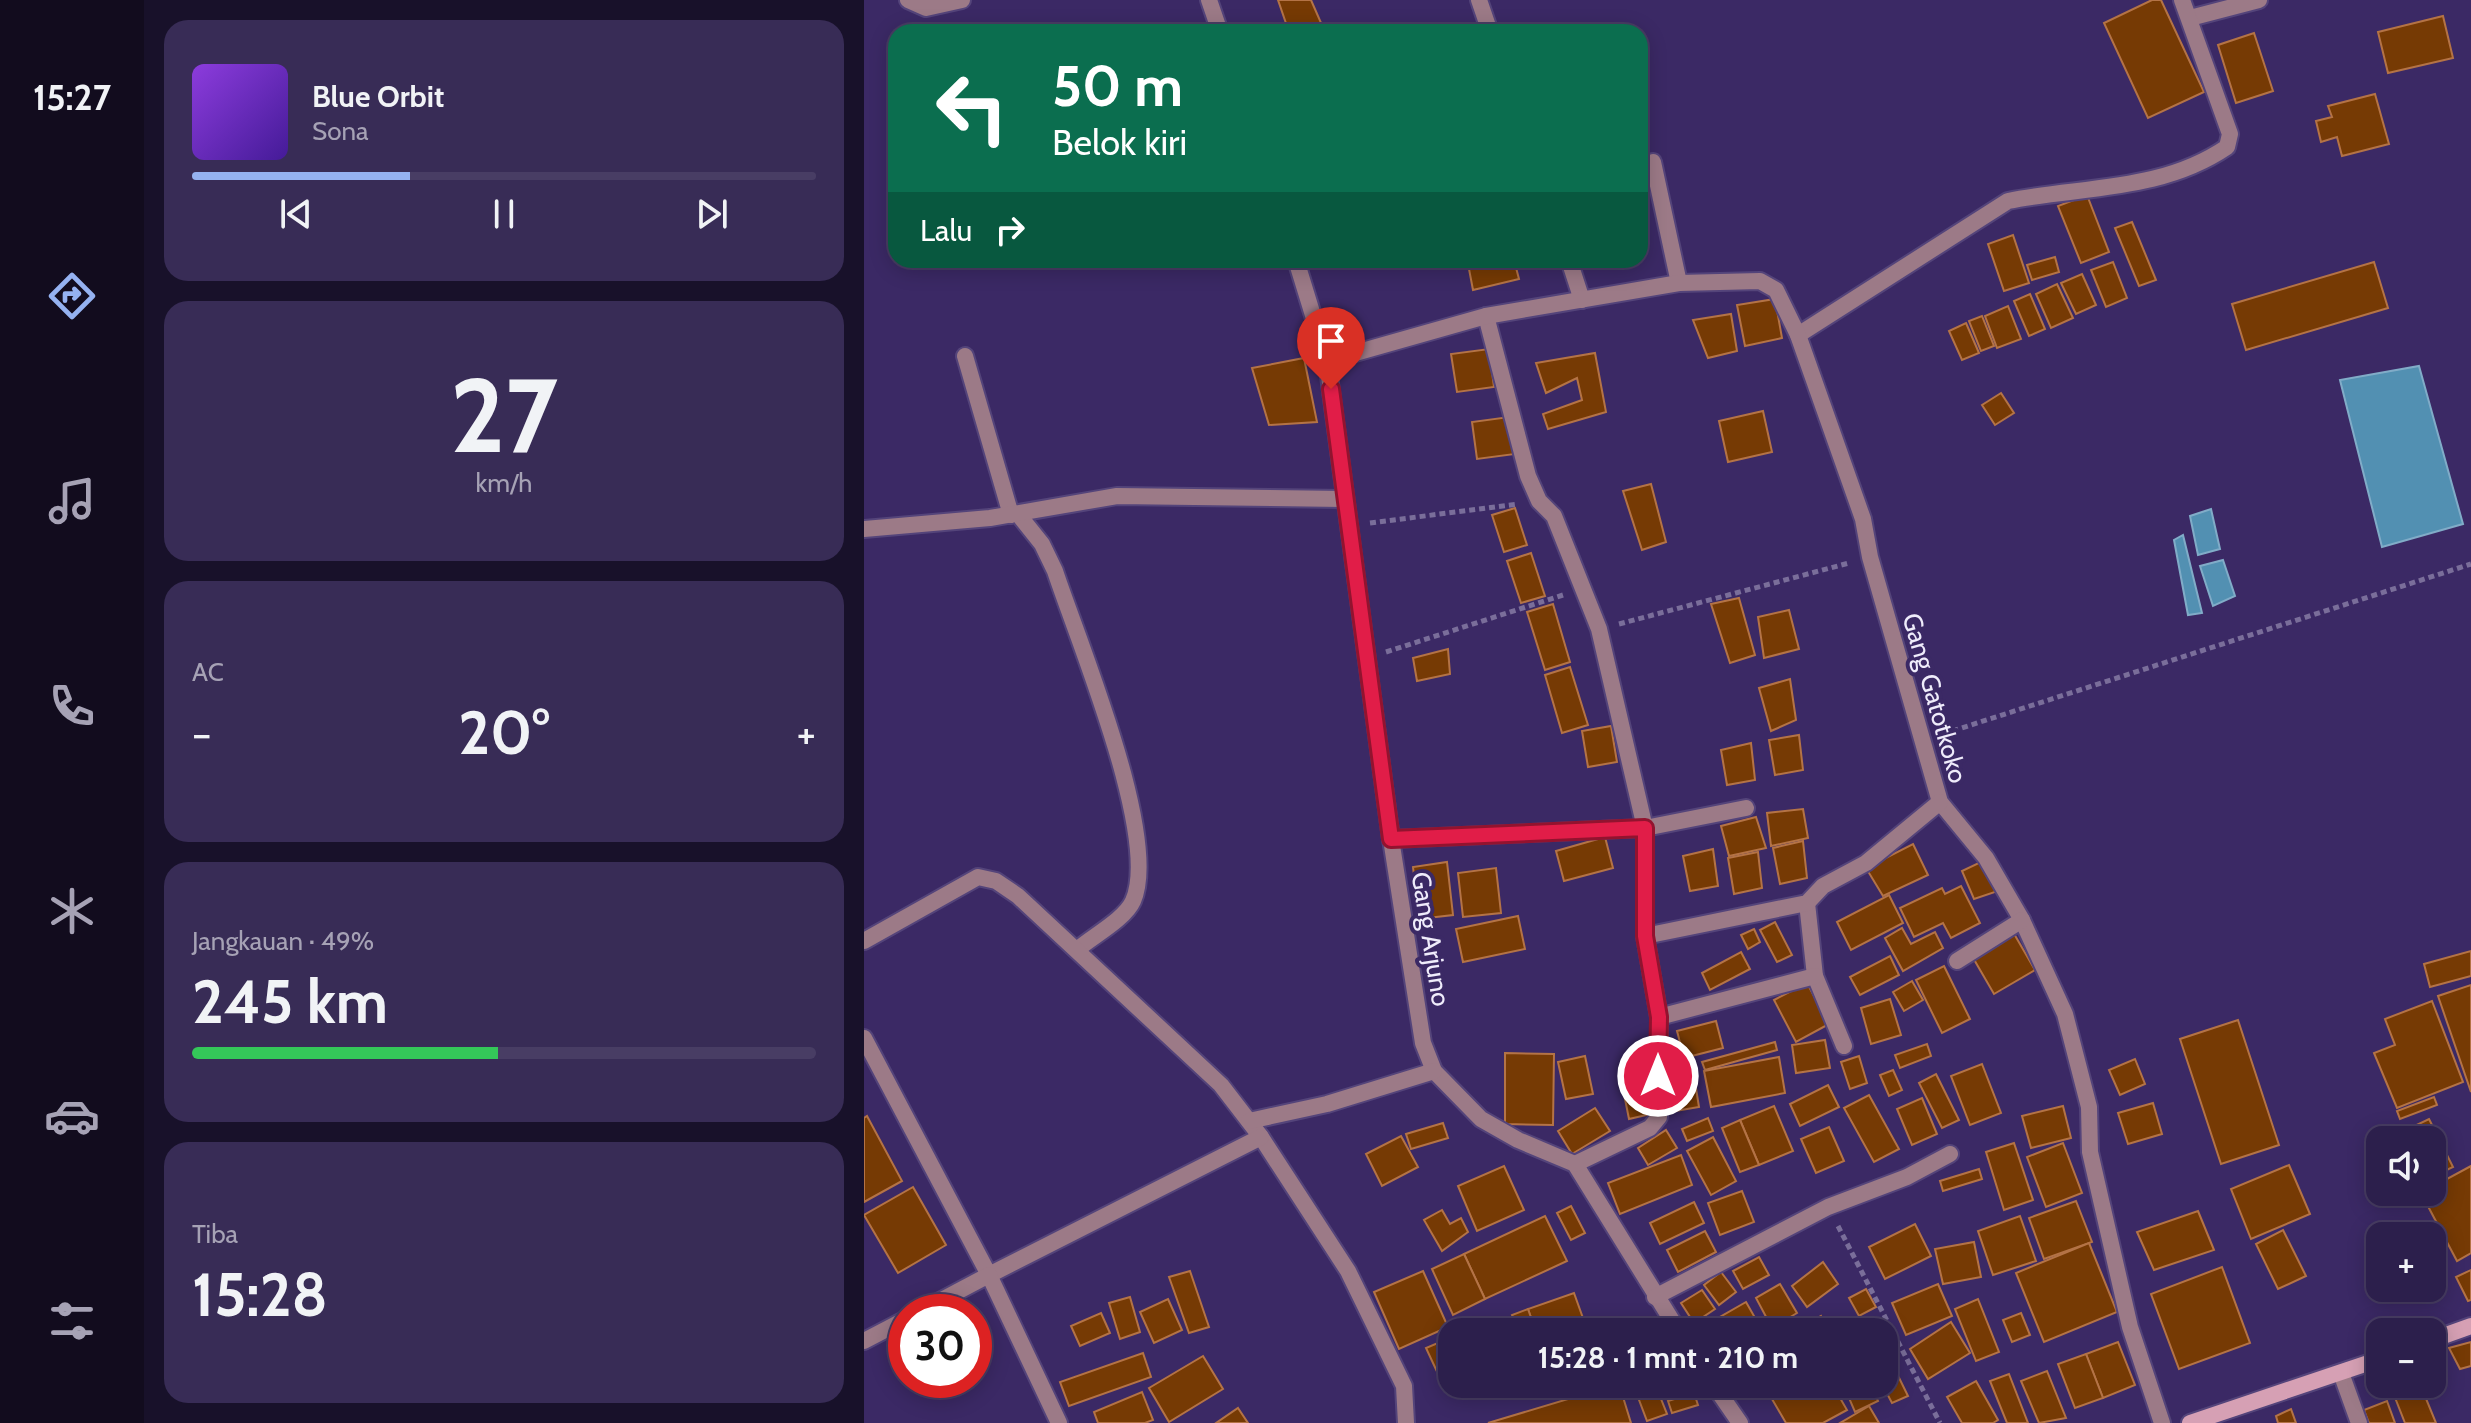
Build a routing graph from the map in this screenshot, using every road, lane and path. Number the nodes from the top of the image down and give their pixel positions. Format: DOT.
graph roads {
  1 [pos="908,0"];
  2 [pos="962,0"];
  3 [pos="1209,0"];
  4 [pos="1479,0"];
  5 [pos="2182,0"];
  6 [pos="2259,0"];
  7 [pos="2190,18"];
  8 [pos="1217,24"];
  9 [pos="1487,24"];
  10 [pos="1653,162"];
  11 [pos="1298,268"];
  12 [pos="1572,268"];
  13 [pos="1679,283"];
  14 [pos="1582,300"];
  15 [pos="1486,316"];
  16 [pos="1798,335"];
  17 [pos="965,356"];
  18 [pos="1327,361"];
  19 [pos="1344,499"];
  20 [pos="1539,501"];
  21 [pos="1014,514"];
  22 [pos="1348,527"];
  23 [pos="864,529"];
  24 [pos="1870,557"];
  25 [pos="2471,564"];
  26 [pos="1582,589"];
  27 [pos="1599,629"];
  28 [pos="1366,658"];
  29 [pos="1922,741"];
  30 [pos="1940,802"];
  31 [pos="1746,808"];
  32 [pos="1645,828"];
  33 [pos="1391,839"];
  34 [pos="1807,903"];
  35 [pos="2022,920"];
  36 [pos="1645,936"];
  37 [pos="864,941"];
  38 [pos="1078,949"];
  39 [pos="1957,961"];
  40 [pos="1815,976"];
  41 [pos="1659,1017"];
  42 [pos="864,1038"];
  43 [pos="1844,1046"];
  44 [pos="1434,1071"];
  45 [pos="1249,1121"];
  46 [pos="1261,1137"];
  47 [pos="1950,1154"];
  48 [pos="1575,1164"];
  49 [pos="1828,1207"];
  50 [pos="989,1275"];
  51 [pos="953,1294"];
  52 [pos="1655,1297"];
  53 [pos="1669,1318"];
  54 [pos="2471,1326"];
  55 [pos="888,1328"];
  56 [pos="2446,1335"];
  57 [pos="864,1341"];
  58 [pos="2366,1364"];
  59 [pos="2341,1373"];
  60 [pos="1723,1398"];
  61 [pos="1059,1423"];
  62 [pos="1406,1423"];
  63 [pos="1740,1423"];
  64 [pos="1940,1423"];
  65 [pos="2162,1423"];
  66 [pos="2190,1423"];
  67 [pos="2359,1423"];
  1 -- 2 [label="street"];
  3 -- 8 [label="street"];
  4 -- 9 [label="street"];
  5 -- 7 [label="street"];
  6 -- 7 [label="street"];
  7 -- 16 [label="street"];
  10 -- 13 [label="street"];
  11 -- 18 [label="street, Gang Arjuno"];
  12 -- 14 [label="street"];
  13 -- 14 [label="street, Gang Gatotkoko"];
  13 -- 16 [label="street, Gang Gatotkoko"];
  14 -- 15 [label="street, Gang Gatotkoko"];
  15 -- 18 [label="street, Gang Gatotkoko"];
  15 -- 20 [label="street"];
  16 -- 24 [label="street, Gang Gatotkoko"];
  17 -- 21 [label="street"];
  18 -- 19 [label="street, Gang Arjuno"];
  19 -- 21 [label="street"];
  19 -- 22 [label="street, Gang Arjuno"];
  20 -- 22 [label="path"];
  20 -- 26 [label="street"];
  21 -- 23 [label="street"];
  21 -- 38 [label="street"];
  22 -- 28 [label="street, Gang Arjuno"];
  24 -- 27 [label="path"];
  24 -- 29 [label="street, Gang Gatotkoko"];
  25 -- 29 [label="path"];
  26 -- 27 [label="street"];
  26 -- 28 [label="path"];
  27 -- 32 [label="street"];
  28 -- 33 [label="street, Gang Arjuno"];
  29 -- 30 [label="street, Gang Gatotkoko"];
  30 -- 34 [label="street"];
  30 -- 35 [label="street, Gang Gatotkoko"];
  31 -- 32 [label="street"];
  32 -- 33 [label="street"];
  32 -- 36 [label="street"];
  33 -- 44 [label="street, Gang Arjuno"];
  34 -- 36 [label="street"];
  34 -- 40 [label="street"];
  35 -- 39 [label="street"];
  35 -- 65 [label="street, Gang Gatotkoko"];
  36 -- 41 [label="street"];
  37 -- 38 [label="street"];
  38 -- 45 [label="street"];
  40 -- 41 [label="street"];
  40 -- 43 [label="street"];
  41 -- 48 [label="street"];
  42 -- 50 [label="street"];
  44 -- 45 [label="street"];
  44 -- 48 [label="street, Gang Arjuno"];
  45 -- 46 [label="street"];
  46 -- 50 [label="street"];
  46 -- 62 [label="street"];
  47 -- 49 [label="street"];
  48 -- 52 [label="street"];
  49 -- 52 [label="street"];
  49 -- 64 [label="path"];
  50 -- 51 [label="street"];
  50 -- 61 [label="street"];
  52 -- 53 [label="street"];
  54 -- 56 [label="main road"];
  55 -- 57 [label="street"];
  58 -- 59 [label="main road"];
  59 -- 66 [label="main road"];
  59 -- 67 [label="street"];
  60 -- 63 [label="street"];
}
